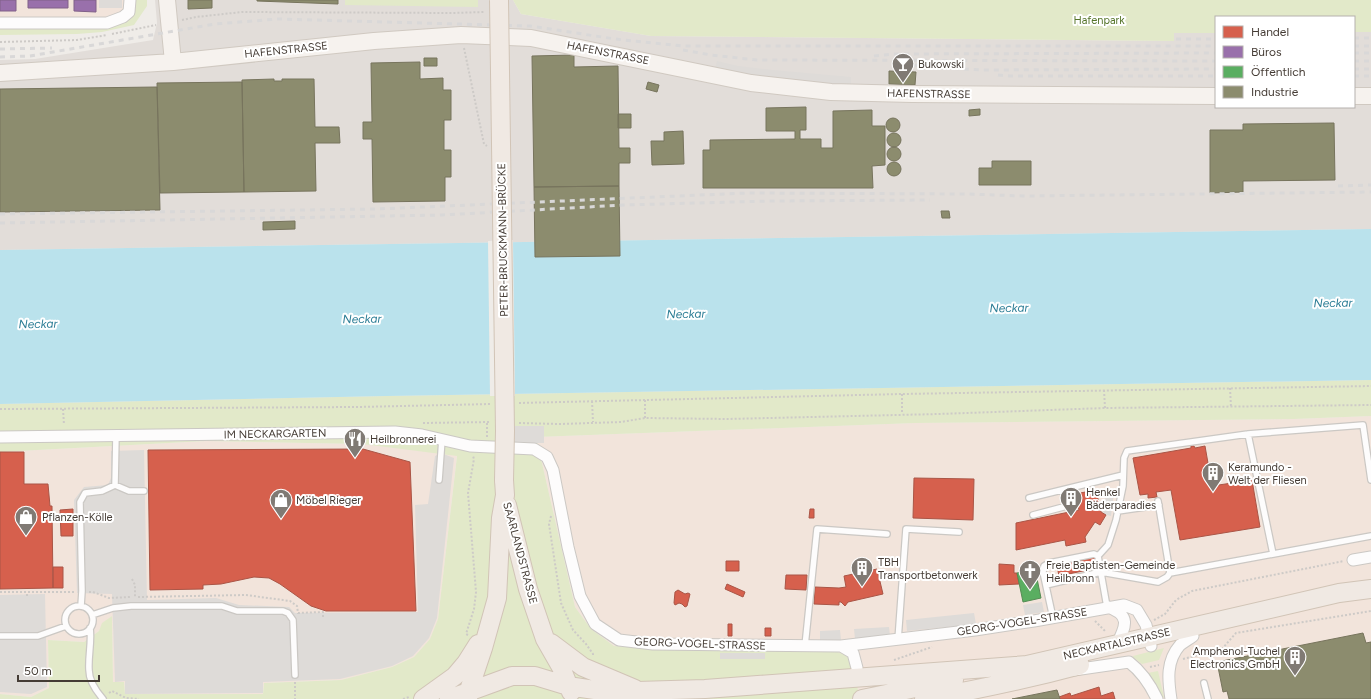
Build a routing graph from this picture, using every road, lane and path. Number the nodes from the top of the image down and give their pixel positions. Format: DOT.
graph roads {
  1 [pos="130,0"];
  2 [pos="167,0"];
  3 [pos="499,0"];
  4 [pos="485,12"];
  5 [pos="0,23"];
  6 [pos="169,23"];
  7 [pos="461,35"];
  8 [pos="0,42"];
  9 [pos="173,62"];
  10 [pos="0,73"];
  11 [pos="1215,96"];
  12 [pos="1355,96"];
  13 [pos="1371,96"];
  14 [pos="484,144"];
  15 [pos="1371,386"];
  16 [pos="1230,388"];
  17 [pos="1104,390"];
  18 [pos="902,394"];
  19 [pos="645,400"];
  20 [pos="592,401"];
  21 [pos="514,403"];
  22 [pos="491,404"];
  23 [pos="1371,405"];
  24 [pos="1231,407"];
  25 [pos="1105,408"];
  26 [pos="63,409"];
  27 [pos="0,410"];
  28 [pos="902,414"];
  29 [pos="645,418"];
  30 [pos="487,422"];
  31 [pos="491,422"];
  32 [pos="593,422"];
  33 [pos="514,423"];
  34 [pos="418,424"];
  35 [pos="440,424"];
  36 [pos="58,425"];
  37 [pos="444,428"];
  38 [pos="1248,434"];
  39 [pos="116,435"];
  40 [pos="0,437"];
  41 [pos="442,439"];
  42 [pos="470,446"];
  43 [pos="487,447"];
  44 [pos="547,457"];
  45 [pos="1123,475"];
  46 [pos="439,480"];
  47 [pos="1371,480"];
  48 [pos="115,486"];
  49 [pos="504,488"];
  50 [pos="1063,490"];
  51 [pos="144,491"];
  52 [pos="1029,498"];
  53 [pos="1118,511"];
  54 [pos="561,513"];
  55 [pos="1033,514"];
  56 [pos="959,532"];
  57 [pos="887,534"];
  58 [pos="1371,536"];
  59 [pos="1272,554"];
  60 [pos="1098,556"];
  61 [pos="1371,557"];
  62 [pos="1353,560"];
  63 [pos="1101,572"];
  64 [pos="1170,573"];
  65 [pos="132,579"];
  66 [pos="1046,585"];
  67 [pos="1371,589"];
  68 [pos="27,592"];
  69 [pos="27,596"];
  70 [pos="135,597"];
  71 [pos="1371,597"];
  72 [pos="81,606"];
  73 [pos="1107,607"];
  74 [pos="92,615"];
  75 [pos="1053,618"];
  76 [pos="1093,619"];
  77 [pos="66,626"];
  78 [pos="489,626"];
  79 [pos="90,628"];
  80 [pos="0,636"];
  81 [pos="1149,636"];
  82 [pos="1193,636"];
  83 [pos="1121,637"];
  84 [pos="546,638"];
  85 [pos="472,639"];
  86 [pos="898,640"];
  87 [pos="805,646"];
  88 [pos="841,646"];
  89 [pos="583,667"];
  90 [pos="1034,670"];
  91 [pos="294,675"];
  92 [pos="857,678"];
  93 [pos="1204,683"];
  94 [pos="637,690"];
  95 [pos="572,693"];
  96 [pos="468,696"];
  97 [pos="105,697"];
  98 [pos="139,699"];
  99 [pos="295,699"];
  100 [pos="423,699"];
  101 [pos="449,699"];
  102 [pos="862,699"];
  103 [pos="924,699"];
  104 [pos="1157,699"];
  105 [pos="1171,699"];
  106 [pos="1208,699"];
  1 -- 5 [label="street"];
  2 -- 6 [label="main road"];
  3 -- 49 [label="main road, PETER-BRUCKMANN-BRÜCKE, bridge"];
  4 -- 6 [label="path"];
  6 -- 8 [label="path"];
  6 -- 9 [label="main road"];
  7 -- 9 [label="main road, HAFENSTRASSE"];
  7 -- 11 [label="main road, HAFENSTRASSE"];
  7 -- 14 [label="path"];
  9 -- 10 [label="main road, HAFENSTRASSE"];
  12 -- 13 [label="main road"];
  15 -- 16 [label="path"];
  16 -- 17 [label="path"];
  16 -- 24 [label="path"];
  17 -- 18 [label="path"];
  17 -- 25 [label="path"];
  18 -- 19 [label="path"];
  18 -- 28 [label="path"];
  19 -- 20 [label="path"];
  19 -- 29 [label="path"];
  20 -- 21 [label="path"];
  20 -- 32 [label="path"];
  22 -- 26 [label="path"];
  23 -- 24 [label="path"];
  24 -- 25 [label="path"];
  25 -- 28 [label="path"];
  26 -- 27 [label="path"];
  26 -- 36 [label="path"];
  28 -- 29 [label="path"];
  29 -- 32 [label="path"];
  30 -- 31 [label="path"];
  30 -- 35 [label="path"];
  30 -- 43 [label="path"];
  32 -- 33 [label="path"];
  34 -- 35 [label="path"];
  35 -- 37 [label="path"];
  38 -- 45 [label="lane"];
  38 -- 47 [label="lane"];
  38 -- 59 [label="lane"];
  39 -- 40 [label="street, IM NECKARGARTEN"];
  39 -- 41 [label="street, IM NECKARGARTEN"];
  39 -- 48 [label="lane"];
  41 -- 42 [label="street, IM NECKARGARTEN"];
  41 -- 46 [label="lane"];
  42 -- 43 [label="street, IM NECKARGARTEN"];
  42 -- 85 [label="path"];
  43 -- 44 [label="street, IM NECKARGARTEN"];
  44 -- 54 [label="street, GEORG-VOGEL-STRASSE"];
  45 -- 50 [label="lane"];
  45 -- 53 [label="lane"];
  48 -- 51 [label="lane"];
  48 -- 72 [label="lane"];
  49 -- 78 [label="main road, SAARLANDSTRASSE"];
  49 -- 84 [label="main road, SAARLANDSTRASSE"];
  50 -- 52 [label="lane"];
  50 -- 55 [label="lane"];
  53 -- 60 [label="lane"];
  53 -- 64 [label="lane"];
  54 -- 87 [label="street, GEORG-VOGEL-STRASSE"];
  54 -- 89 [label="path"];
  56 -- 86 [label="lane"];
  57 -- 87 [label="lane"];
  58 -- 59 [label="lane"];
  59 -- 64 [label="lane"];
  60 -- 63 [label="lane"];
  60 -- 66 [label="lane"];
  61 -- 62 [label="street"];
  62 -- 81 [label="path"];
  63 -- 64 [label="lane"];
  63 -- 66 [label="lane"];
  63 -- 73 [label="lane"];
  65 -- 70 [label="path"];
  66 -- 75 [label="lane"];
  67 -- 81 [label="main road, NECKARTALSTRASSE"];
  68 -- 69 [label="path"];
  71 -- 82 [label="main road, NECKARTALSTRASSE"];
  72 -- 74 [label="lane"];
  72 -- 77 [label="lane"];
  73 -- 75 [label="street, GEORG-VOGEL-STRASSE"];
  73 -- 81 [label="street, GEORG-VOGEL-STRASSE"];
  73 -- 83 [label="street"];
  74 -- 79 [label="lane"];
  74 -- 91 [label="lane"];
  75 -- 86 [label="street, GEORG-VOGEL-STRASSE"];
  76 -- 83 [label="path"];
  77 -- 79 [label="lane"];
  77 -- 80 [label="lane"];
  78 -- 96 [label="main road, SAARLANDSTRASSE"];
  78 -- 100 [label="main road"];
  79 -- 97 [label="lane"];
  81 -- 82 [label="main road, NECKARTALSTRASSE"];
  81 -- 83 [label="main road, NECKARTALSTRASSE"];
  81 -- 90 [label="main road, NECKARTALSTRASSE"];
  82 -- 105 [label="street"];
  83 -- 90 [label="main road, NECKARTALSTRASSE"];
  84 -- 89 [label="main road"];
  84 -- 95 [label="main road, SAARLANDSTRASSE"];
  86 -- 88 [label="street, GEORG-VOGEL-STRASSE"];
  87 -- 88 [label="street, GEORG-VOGEL-STRASSE"];
  88 -- 92 [label="street"];
  89 -- 94 [label="main road"];
  90 -- 92 [label="main road"];
  90 -- 102 [label="main road, NECKARTALSTRASSE"];
  90 -- 103 [label="main road, NECKARTALSTRASSE"];
  90 -- 104 [label="street"];
  91 -- 99 [label="path"];
  92 -- 94 [label="main road"];
  93 -- 106 [label="lane"];
  94 -- 95 [label="main road"];
  95 -- 96 [label="main road"];
  96 -- 101 [label="main road"];
  97 -- 98 [label="path"];
}
